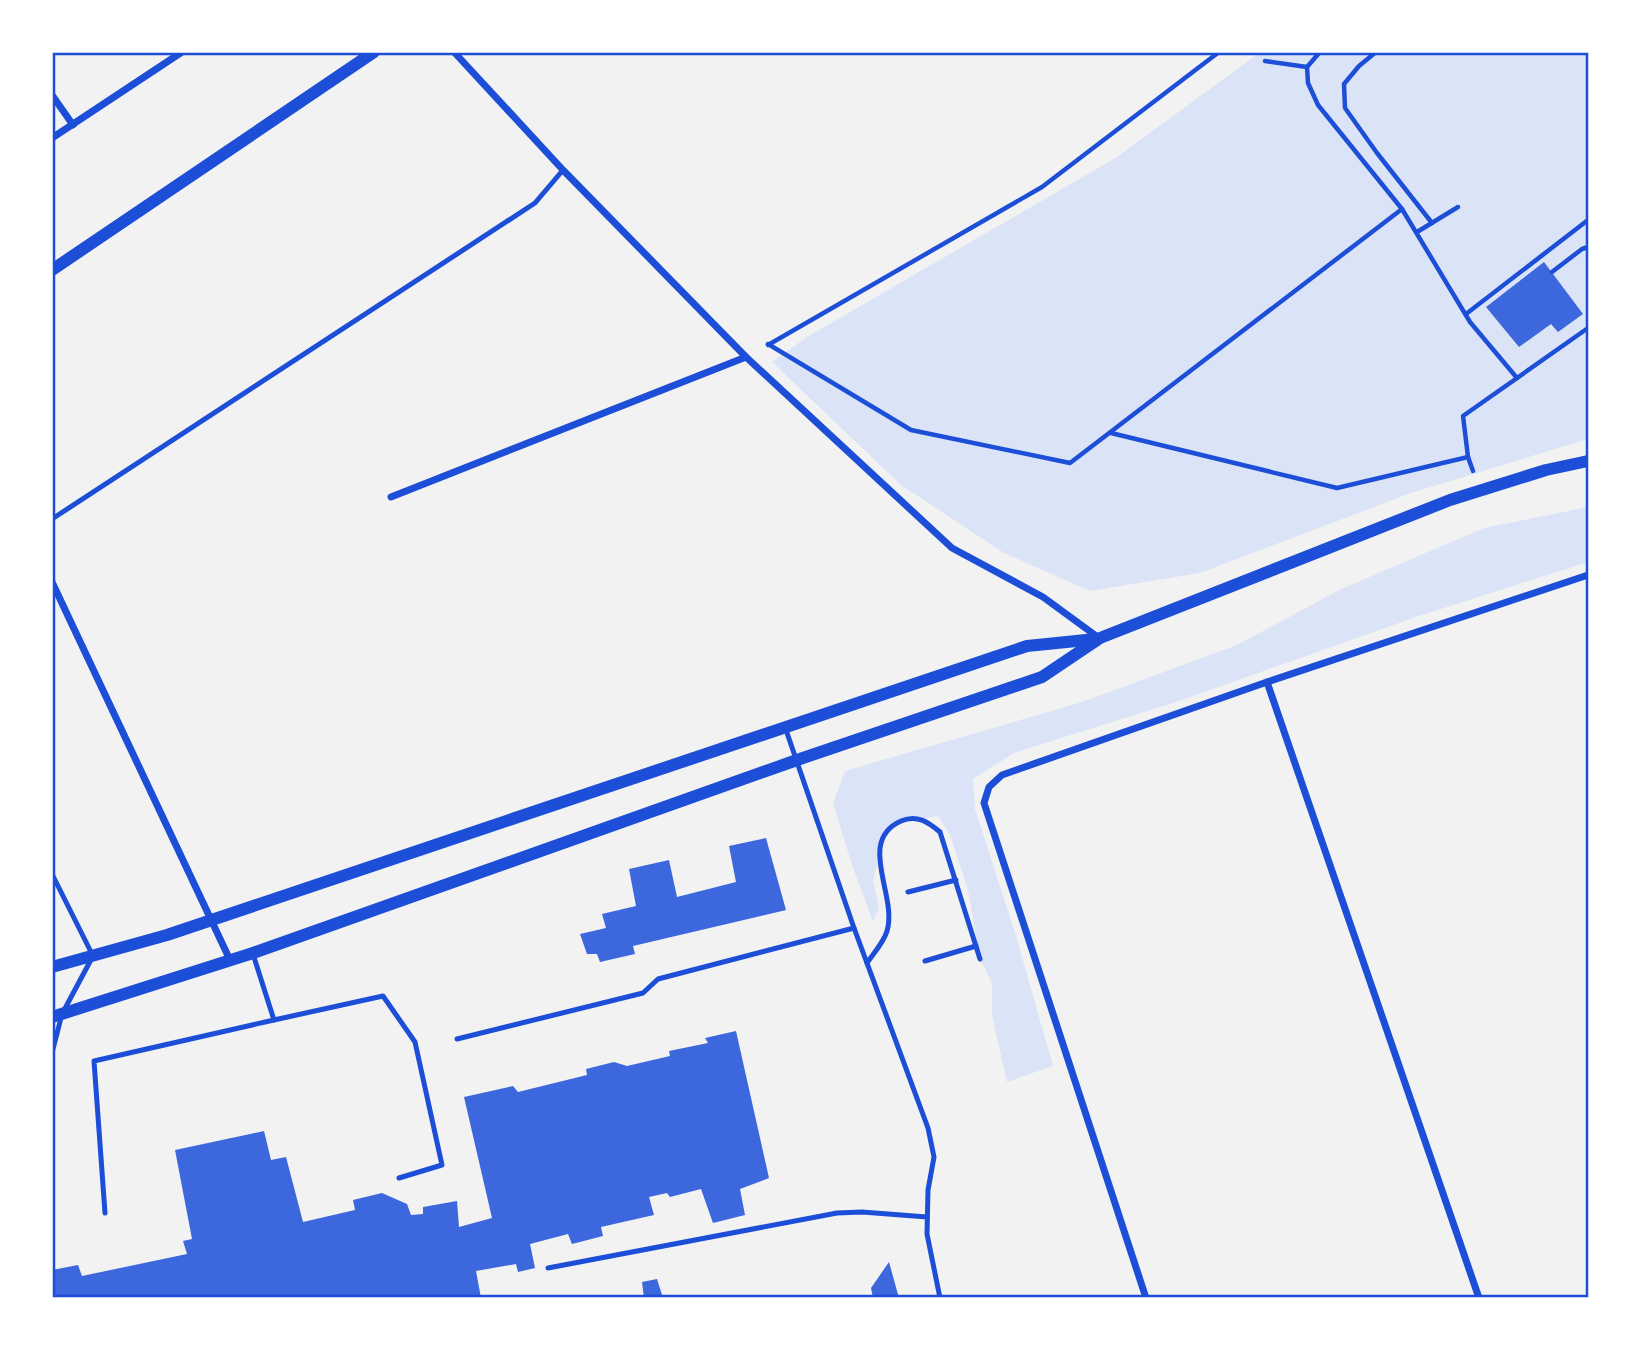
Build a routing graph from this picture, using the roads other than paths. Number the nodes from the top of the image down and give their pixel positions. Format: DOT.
graph roads {
  1 [pos="182,52"];
  2 [pos="374,52"];
  3 [pos="454,52"];
  4 [pos="52,94"];
  5 [pos="73,125"];
  6 [pos="52,138"];
  7 [pos="563,170"];
  8 [pos="52,270"];
  9 [pos="746,357"];
  10 [pos="1588,461"];
  11 [pos="391,497"];
  12 [pos="52,519"];
  13 [pos="1588,575"];
  14 [pos="52,582"];
  15 [pos="1100,638"];
  16 [pos="1267,682"];
  17 [pos="785,727"];
  18 [pos="797,760"];
  19 [pos="52,874"];
  20 [pos="956,880"];
  21 [pos="908,892"];
  22 [pos="211,919"];
  23 [pos="855,928"];
  24 [pos="976,946"];
  25 [pos="253,953"];
  26 [pos="93,956"];
  27 [pos="980,959"];
  28 [pos="230,960"];
  29 [pos="925,961"];
  30 [pos="867,963"];
  31 [pos="52,967"];
  32 [pos="57,1016"];
  33 [pos="274,1020"];
  34 [pos="457,1040"];
  35 [pos="52,1053"];
  36 [pos="398,1178"];
  37 [pos="105,1213"];
  38 [pos="927,1217"];
  39 [pos="548,1268"];
  40 [pos="940,1297"];
  41 [pos="1146,1297"];
  42 [pos="1479,1297"];
  1 -- 5 [label="street"];
  2 -- 8 [label="street"];
  3 -- 7 [label="street"];
  4 -- 5 [label="street"];
  5 -- 6 [label="street"];
  7 -- 9 [label="street"];
  7 -- 12 [label="lane"];
  9 -- 11 [label="street"];
  9 -- 15 [label="street"];
  10 -- 15 [label="street"];
  13 -- 16 [label="street"];
  14 -- 22 [label="street"];
  15 -- 17 [label="street"];
  15 -- 18 [label="street"];
  16 -- 41 [label="street"];
  16 -- 42 [label="street"];
  17 -- 18 [label="lane"];
  17 -- 22 [label="street"];
  18 -- 23 [label="lane"];
  18 -- 25 [label="street"];
  19 -- 26 [label="lane"];
  20 -- 21 [label="lane"];
  20 -- 24 [label="lane"];
  20 -- 30 [label="lane"];
  22 -- 26 [label="street"];
  22 -- 28 [label="street"];
  23 -- 30 [label="lane"];
  23 -- 34 [label="lane"];
  24 -- 27 [label="lane"];
  24 -- 29 [label="lane"];
  25 -- 28 [label="street"];
  25 -- 33 [label="lane"];
  26 -- 31 [label="street"];
  26 -- 32 [label="lane"];
  28 -- 32 [label="street"];
  30 -- 38 [label="lane"];
  32 -- 35 [label="lane"];
  33 -- 36 [label="lane"];
  33 -- 37 [label="lane"];
  38 -- 39 [label="lane"];
  38 -- 40 [label="lane"];
}
